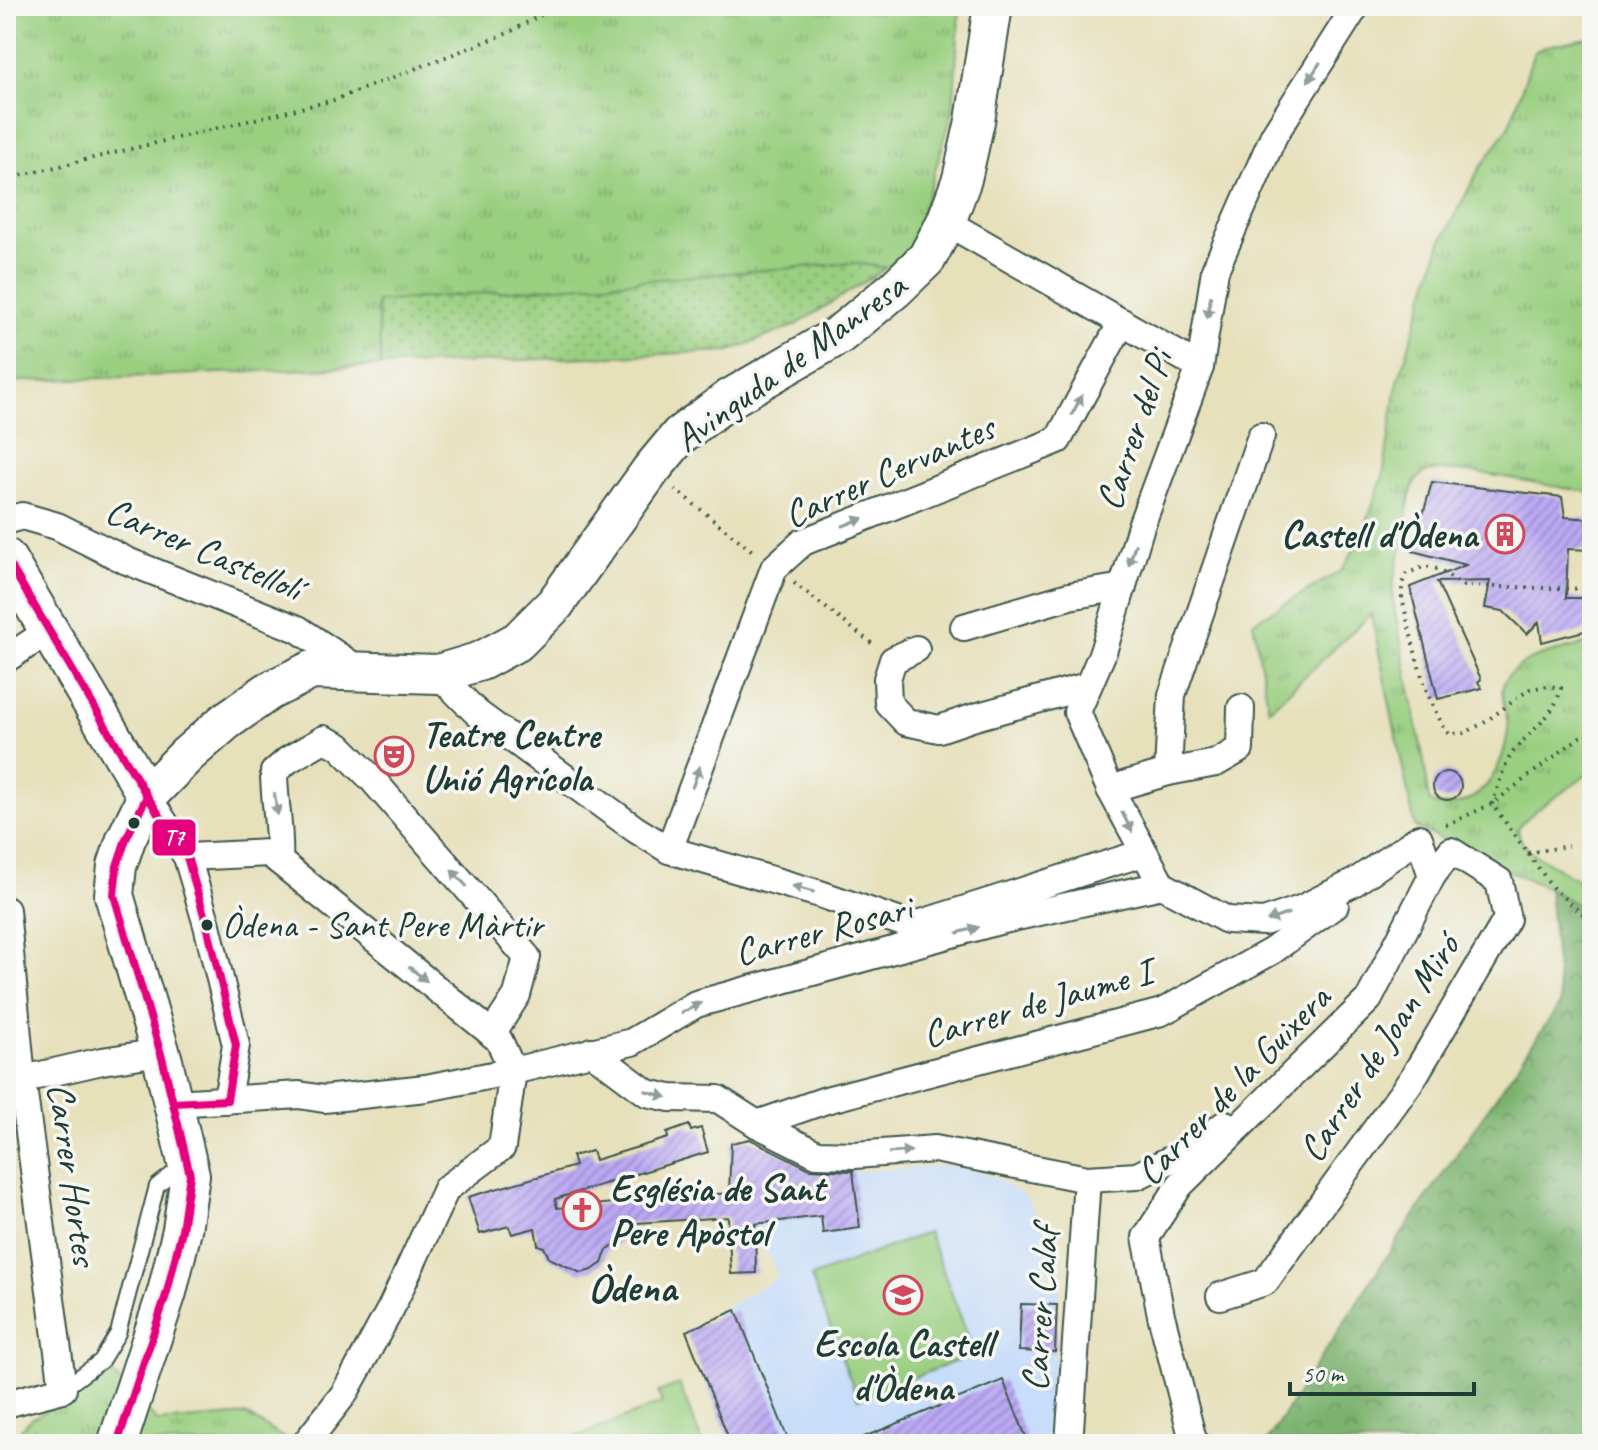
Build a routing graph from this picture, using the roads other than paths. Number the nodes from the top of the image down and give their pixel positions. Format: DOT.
graph roads {
  1 [pos="993,6"];
  2 [pos="1356,6"];
  3 [pos="946,222"];
  4 [pos="1122,322"];
  5 [pos="1200,367"];
  6 [pos="1261,436"];
  7 [pos="6,521"];
  8 [pos="6,558"];
  9 [pos="1123,587"];
  10 [pos="964,627"];
  11 [pos="50,630"];
  12 [pos="916,649"];
  13 [pos="6,659"];
  14 [pos="364,673"];
  15 [pos="438,674"];
  16 [pos="1087,686"];
  17 [pos="1241,708"];
  18 [pos="1168,772"];
  19 [pos="1110,789"];
  20 [pos="147,796"];
  21 [pos="669,850"];
  22 [pos="1143,853"];
  23 [pos="1393,855"];
  24 [pos="187,857"];
  25 [pos="279,861"];
  26 [pos="1432,876"];
  27 [pos="1162,885"];
  28 [pos="6,910"];
  29 [pos="492,1034"];
  30 [pos="591,1051"];
  31 [pos="160,1052"];
  32 [pos="513,1071"];
  33 [pos="14,1081"];
  34 [pos="227,1100"];
  35 [pos="174,1103"];
  36 [pos="1264,1103"];
  37 [pos="757,1124"];
  38 [pos="1087,1179"];
  39 [pos="156,1263"];
  40 [pos="1220,1296"];
  41 [pos="63,1389"];
  42 [pos="6,1404"];
  43 [pos="117,1444"];
  44 [pos="305,1444"];
  45 [pos="1069,1444"];
  46 [pos="1194,1444"];
  1 -- 3 [label="street, Avinguda de Manresa"];
  2 -- 5 [label="street, Carrer del Pi, one-way"];
  3 -- 4 [label="street"];
  3 -- 15 [label="street, Avinguda de Manresa"];
  4 -- 5 [label="street"];
  21 -- 4 [label="street, Carrer Cervantes, one-way"];
  5 -- 9 [label="street, Carrer del Pi, one-way"];
  6 -- 18 [label="street"];
  7 -- 14 [label="street, Carrer Castellolí"];
  8 -- 11 [label="street"];
  9 -- 10 [label="street"];
  9 -- 16 [label="street, Carrer del Pi"];
  11 -- 13 [label="street"];
  11 -- 20 [label="street"];
  12 -- 16 [label="street"];
  14 -- 15 [label="street, Avinguda de Manresa"];
  14 -- 20 [label="street, Avinguda de Manresa"];
  15 -- 21 [label="street"];
  16 -- 19 [label="street, Carrer del Pi"];
  17 -- 18 [label="street"];
  18 -- 19 [label="street"];
  19 -- 22 [label="street, Carrer del Pi, one-way"];
  20 -- 24 [label="street"];
  20 -- 31 [label="street, Avinguda de Manresa"];
  22 -- 21 [label="street, one-way"];
  22 -- 27 [label="street, Carrer del Pi"];
  23 -- 26 [label="street"];
  23 -- 27 [label="street, one-way"];
  23 -- 37 [label="street, Carrer de Jaume I"];
  24 -- 25 [label="street"];
  24 -- 34 [label="street"];
  25 -- 29 [label="street, one-way"];
  29 -- 25 [label="street, one-way"];
  26 -- 36 [label="street, Carrer de la Guixera"];
  26 -- 40 [label="street, Carrer de Joan Miró"];
  30 -- 27 [label="street, Carrer Rosari, one-way"];
  28 -- 33 [label="street, Carrer Hortes"];
  29 -- 32 [label="street"];
  30 -- 32 [label="street, Carrer Rosari"];
  30 -- 37 [label="street, one-way"];
  31 -- 33 [label="street"];
  31 -- 35 [label="street, Avinguda de Manresa"];
  32 -- 34 [label="street, Carrer Rosari"];
  32 -- 44 [label="street"];
  33 -- 41 [label="street, Carrer Hortes"];
  34 -- 35 [label="street, Carrer Rosari"];
  35 -- 39 [label="street, Avinguda de Manresa"];
  36 -- 38 [label="street"];
  36 -- 46 [label="street, Carrer de la Guixera"];
  37 -- 38 [label="street, one-way"];
  38 -- 45 [label="street, Carrer Calaf"];
  39 -- 41 [label="lane"];
  39 -- 43 [label="street, Avinguda de Manresa"];
  41 -- 42 [label="street"];
}
